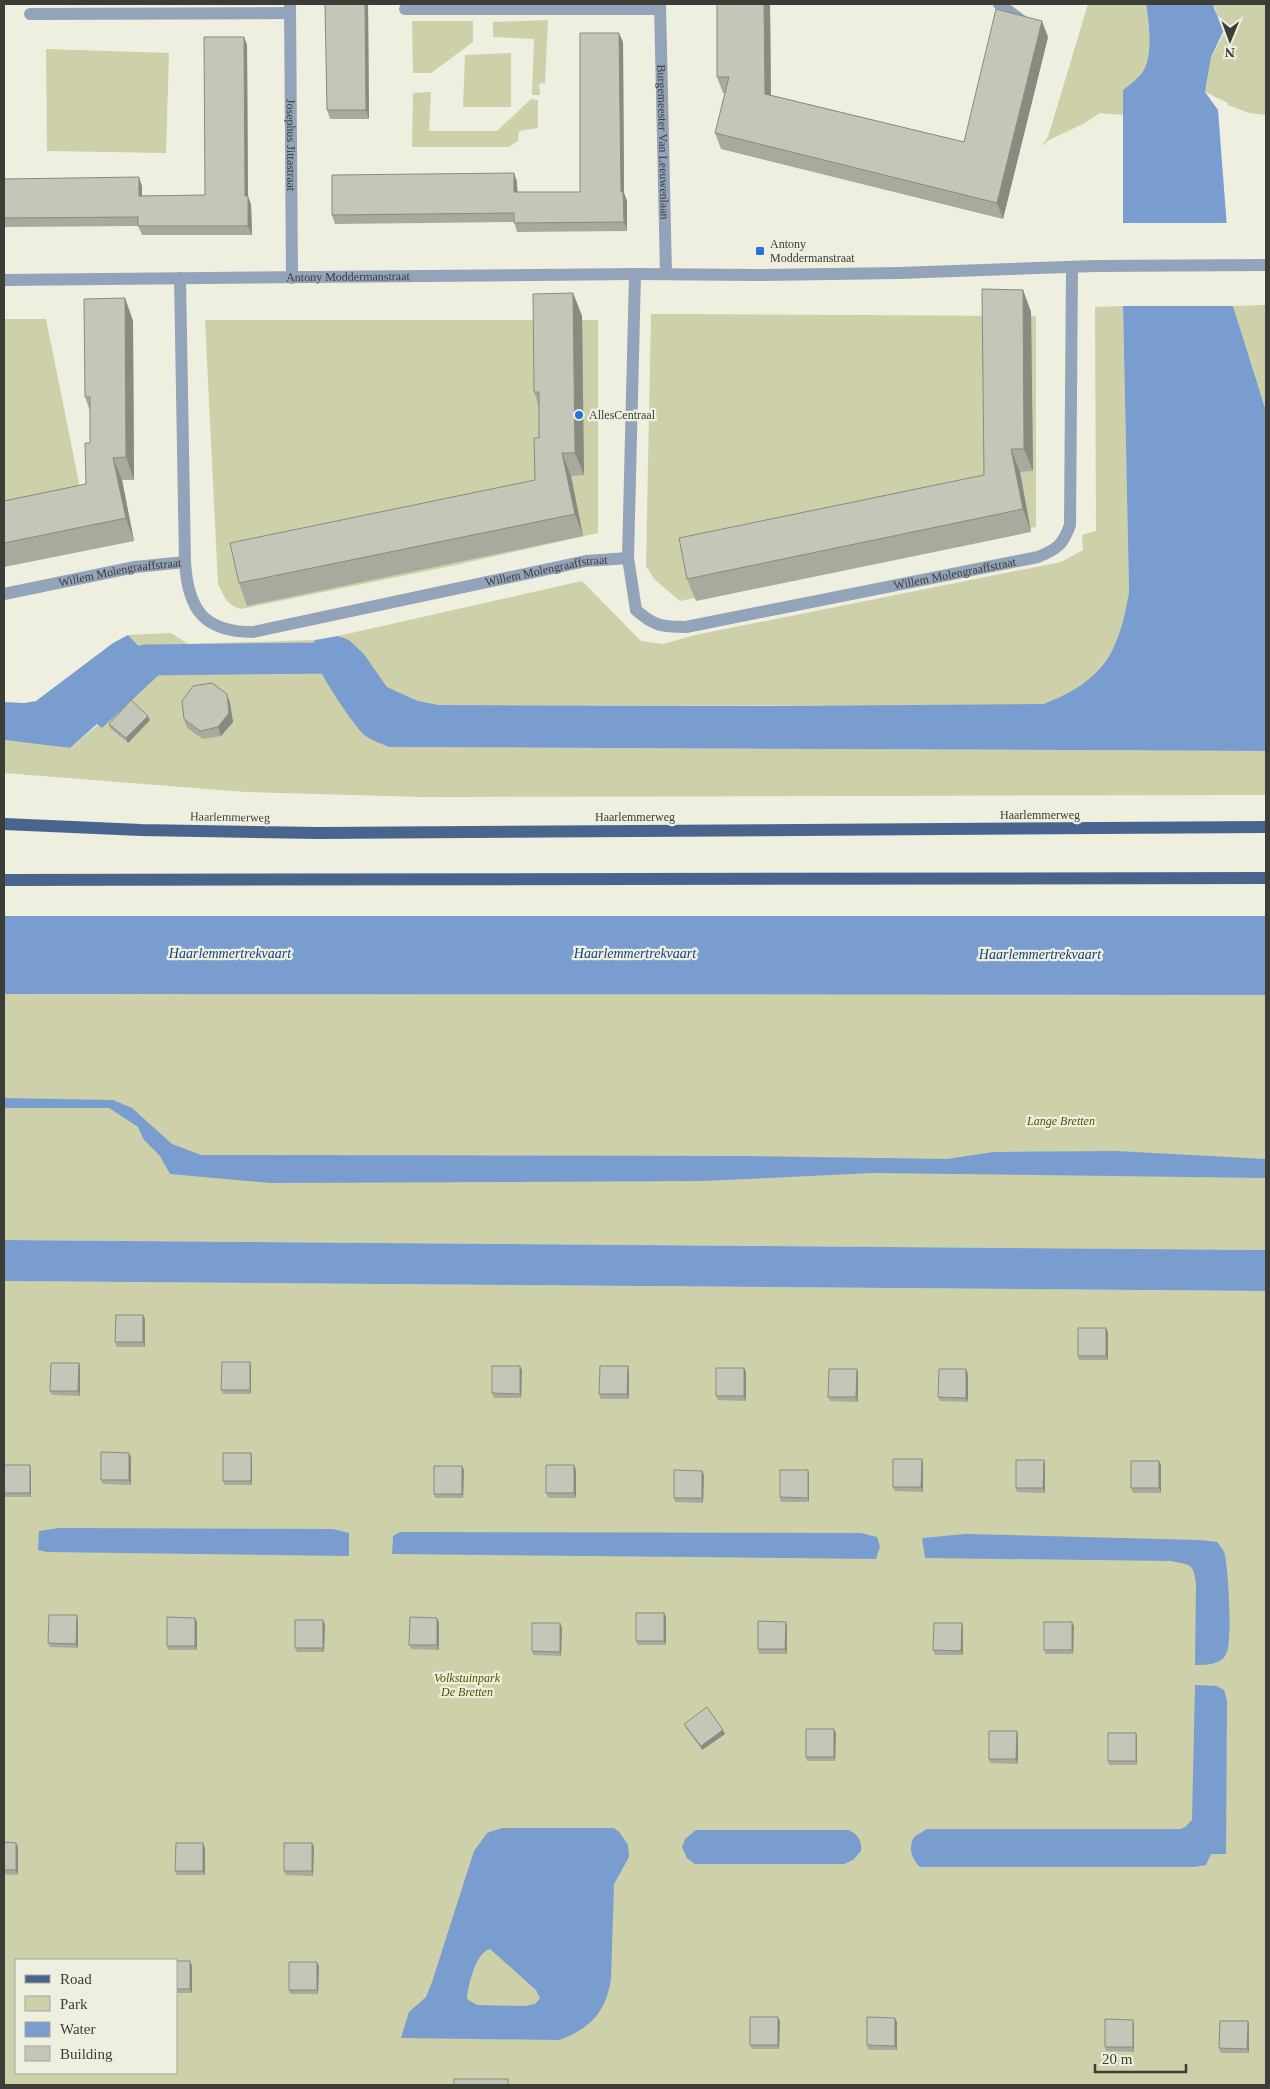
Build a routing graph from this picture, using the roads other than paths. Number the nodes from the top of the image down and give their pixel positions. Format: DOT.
graph roads {
  1 [pos="998,4"];
  2 [pos="660,7"];
  3 [pos="290,8"];
  4 [pos="405,8"];
  5 [pos="30,14"];
  6 [pos="1028,25"];
  7 [pos="1263,265"];
  8 [pos="1072,267"];
  9 [pos="635,274"];
  10 [pos="666,274"];
  11 [pos="180,278"];
  12 [pos="292,278"];
  13 [pos="4,280"];
  14 [pos="628,558"];
  15 [pos="185,562"];
  16 [pos="4,594"];
  17 [pos="4,824"];
  18 [pos="1266,827"];
  19 [pos="1266,878"];
  20 [pos="4,880"];
  1 -- 6 [label="street"];
  2 -- 4 [label="street, Burgemeester Van Leeuwenlaan"];
  2 -- 10 [label="street, Burgemeester Van Leeuwenlaan"];
  3 -- 5 [label="street, Josephus Jittastraat"];
  3 -- 12 [label="street, Josephus Jittastraat"];
  7 -- 8 [label="street, Antony Moddermanstraat"];
  8 -- 10 [label="street, Antony Moddermanstraat"];
  8 -- 14 [label="street, Willem Molengraaffstraat"];
  9 -- 10 [label="street, Antony Moddermanstraat"];
  9 -- 12 [label="street, Antony Moddermanstraat"];
  9 -- 14 [label="street"];
  11 -- 12 [label="street, Antony Moddermanstraat"];
  11 -- 13 [label="street, Antony Moddermanstraat"];
  11 -- 15 [label="street"];
  14 -- 15 [label="street, Willem Molengraaffstraat"];
  15 -- 16 [label="street, Willem Molengraaffstraat"];
  17 -- 18 [label="main road, Haarlemmerweg"];
  19 -- 20 [label="main road"];
}
